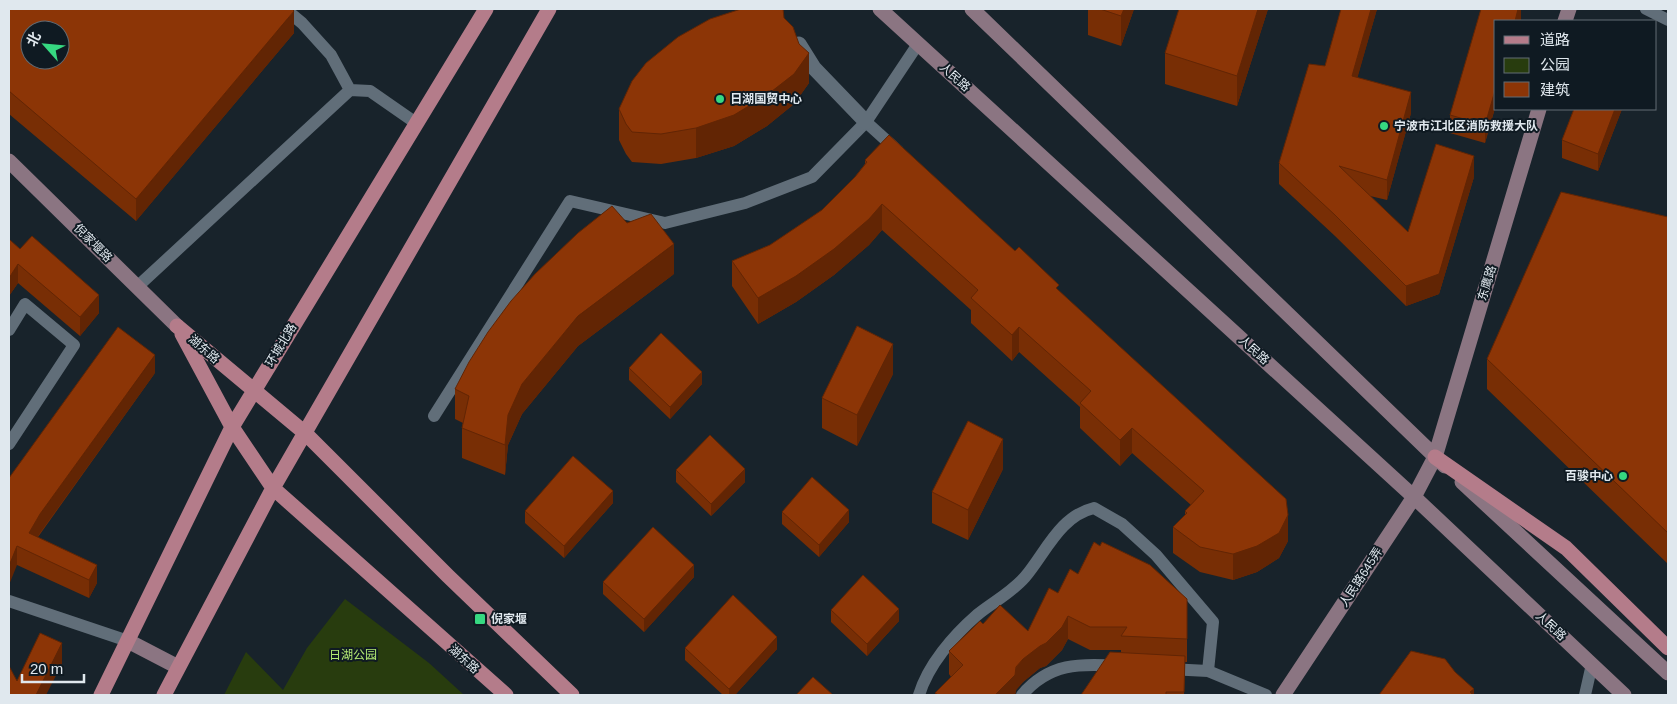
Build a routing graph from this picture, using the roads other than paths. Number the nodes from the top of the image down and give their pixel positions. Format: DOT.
graph roads {
  1 [pos="285,9"];
  2 [pos="486,9"];
  3 [pos="549,9"];
  4 [pos="880,9"];
  5 [pos="972,9"];
  6 [pos="1646,9"];
  7 [pos="1668,20"];
  8 [pos="790,31"];
  9 [pos="918,44"];
  10 [pos="350,90"];
  11 [pos="1539,110"];
  12 [pos="866,122"];
  13 [pos="416,123"];
  14 [pos="9,160"];
  15 [pos="910,162"];
  16 [pos="137,287"];
  17 [pos="177,326"];
  18 [pos="9,330"];
  19 [pos="253,391"];
  20 [pos="434,416"];
  21 [pos="232,427"];
  22 [pos="304,433"];
  23 [pos="9,444"];
  24 [pos="1435,457"];
  25 [pos="273,488"];
  26 [pos="1414,497"];
  27 [pos="9,601"];
  28 [pos="128,641"];
  29 [pos="1668,648"];
  30 [pos="1592,664"];
  31 [pos="1102,665"];
  32 [pos="1131,666"];
  33 [pos="178,667"];
  34 [pos="1160,668"];
  35 [pos="1208,671"];
  36 [pos="1668,673"];
  37 [pos="1092,680"];
  38 [pos="102,695"];
  39 [pos="164,695"];
  40 [pos="506,695"];
  41 [pos="572,695"];
  42 [pos="919,695"];
  43 [pos="1022,695"];
  44 [pos="1266,695"];
  45 [pos="1283,695"];
  46 [pos="1585,695"];
  47 [pos="1624,695"];
  1 -- 10 [label="lane"];
  2 -- 13 [label="main road, 环城北路"];
  3 -- 22 [label="main road"];
  4 -- 9 [label="main road, 人民路"];
  5 -- 24 [label="main road"];
  6 -- 7 [label="lane"];
  8 -- 12 [label="street"];
  9 -- 12 [label="lane"];
  9 -- 26 [label="main road, 人民路"];
  10 -- 13 [label="lane"];
  10 -- 16 [label="lane"];
  11 -- 24 [label="main road, 东鹰路"];
  12 -- 15 [label="lane"];
  12 -- 20 [label="lane"];
  13 -- 19 [label="main road, 环城北路"];
  14 -- 16 [label="main road, 倪家堰路"];
  16 -- 17 [label="main road, 倪家堰路"];
  17 -- 19 [label="main road, 湖东路"];
  17 -- 21 [label="main road, 湖东路"];
  18 -- 23 [label="lane"];
  19 -- 21 [label="main road, 环城北路"];
  19 -- 22 [label="main road, 湖东路"];
  21 -- 25 [label="main road, 湖东路"];
  21 -- 28 [label="main road, 环城北路"];
  22 -- 25 [label="main road"];
  22 -- 41 [label="main road, 湖东路"];
  24 -- 26 [label="main road, 人民路645弄"];
  24 -- 29 [label="main road"];
  24 -- 36 [label="main road"];
  25 -- 33 [label="main road"];
  25 -- 40 [label="main road, 湖东路"];
  26 -- 30 [label="main road, 人民路"];
  26 -- 45 [label="main road, 人民路645弄"];
  27 -- 28 [label="lane"];
  28 -- 33 [label="main road"];
  28 -- 38 [label="main road, 环城北路"];
  30 -- 46 [label="lane"];
  30 -- 47 [label="main road, 人民路"];
  31 -- 32 [label="lane"];
  31 -- 37 [label="lane"];
  31 -- 43 [label="lane"];
  33 -- 39 [label="main road"];
  34 -- 35 [label="lane"];
  35 -- 42 [label="lane"];
  35 -- 44 [label="lane"];
}
